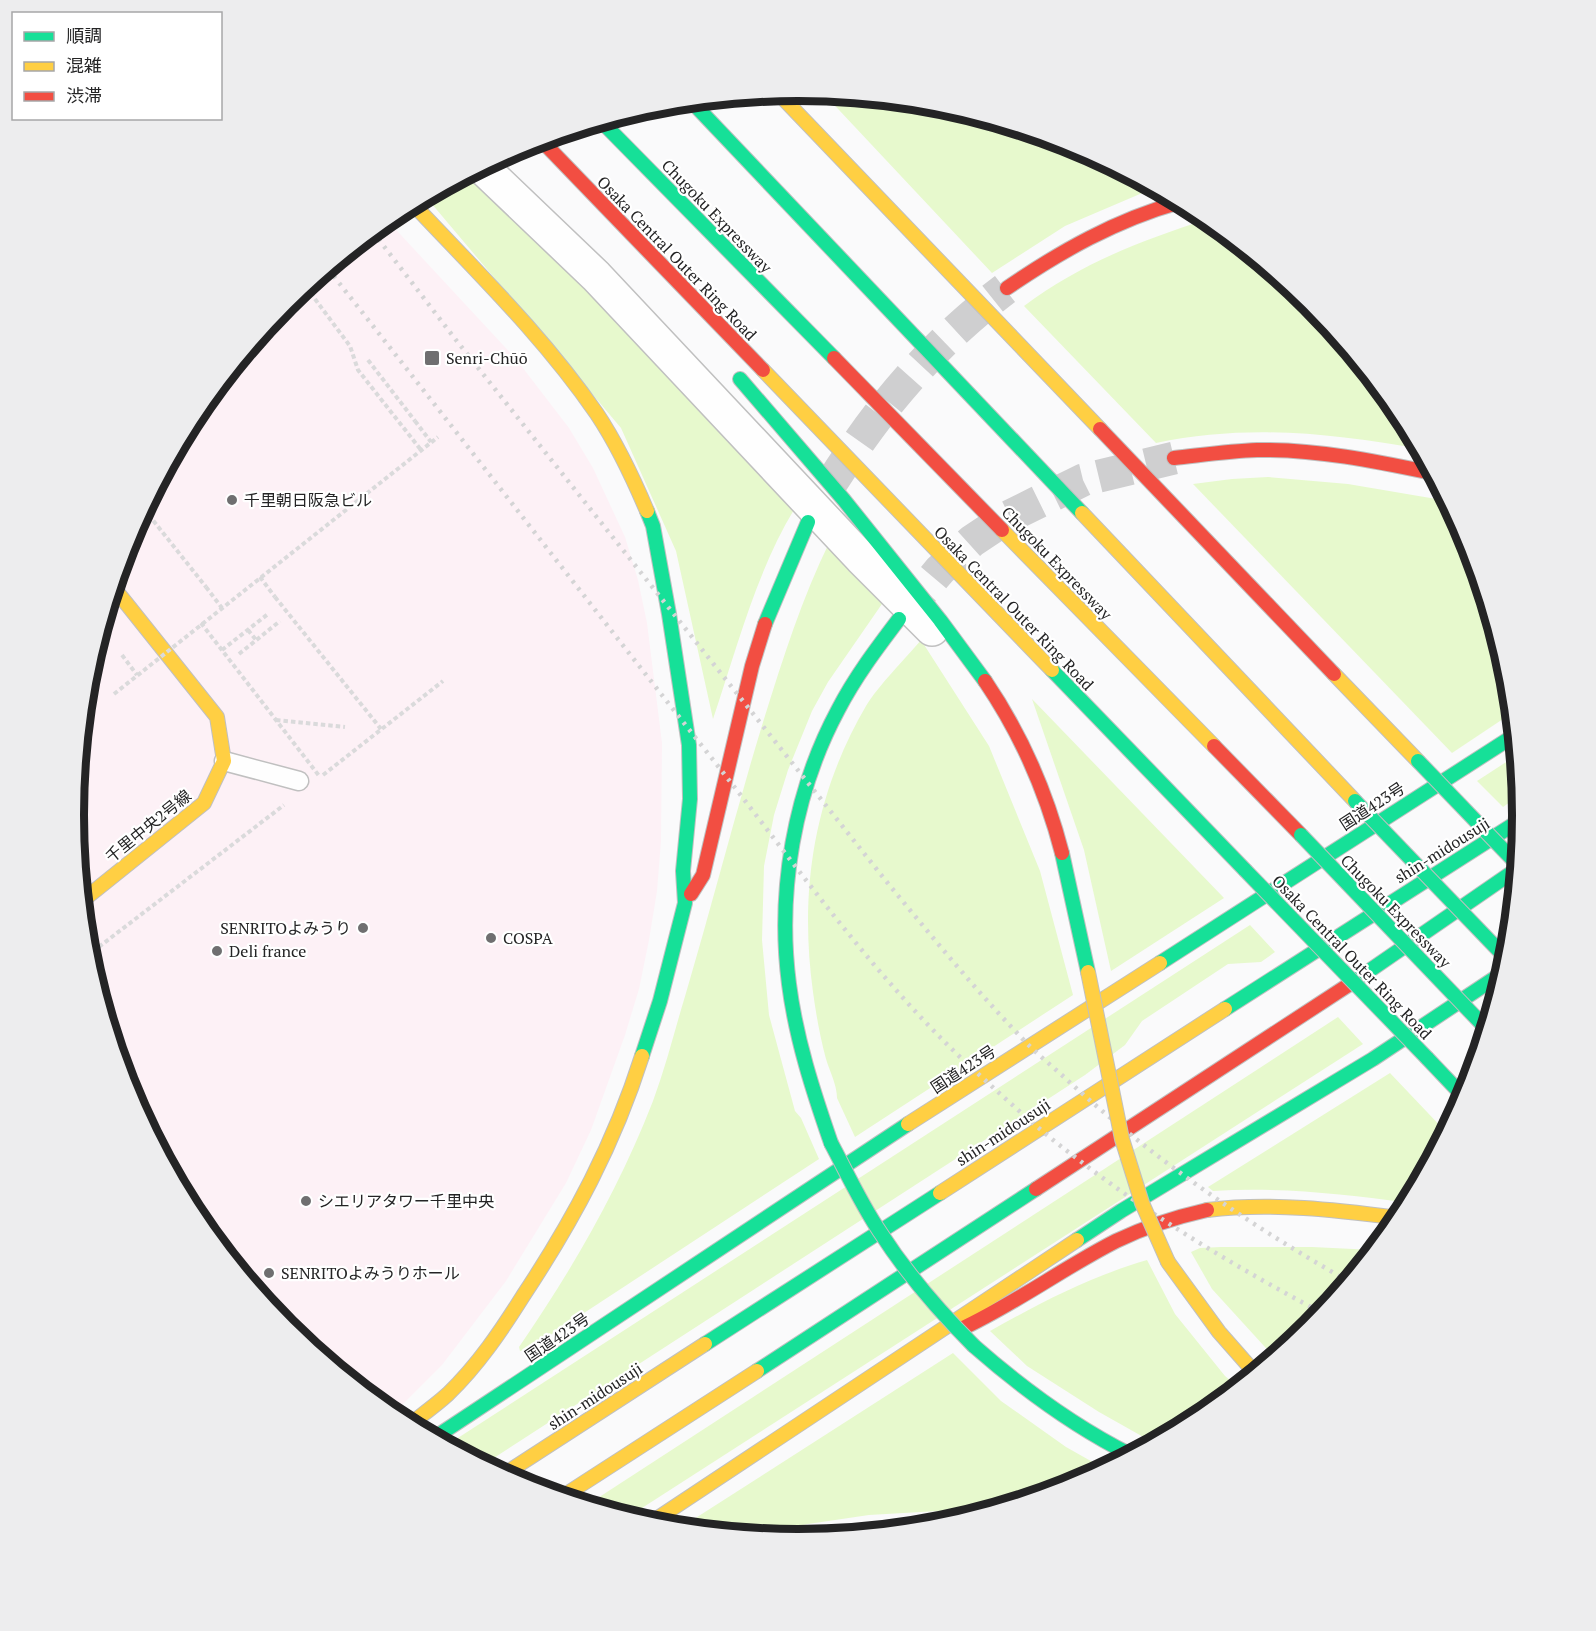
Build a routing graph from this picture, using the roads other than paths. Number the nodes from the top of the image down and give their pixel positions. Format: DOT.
graph roads {
  1 [pos="786,102"];
  2 [pos="699,109"];
  3 [pos="607,128"];
  4 [pos="548,147"];
  5 [pos="488,172"];
  6 [pos="596,198"];
  7 [pos="1169,206"];
  8 [pos="419,211"];
  9 [pos="619,240"];
  10 [pos="1007,288"];
  11 [pos="733,371"];
  12 [pos="1174,458"];
  13 [pos="1422,470"];
  14 [pos="808,522"];
  15 [pos="119,595"];
  16 [pos="899,618"];
  17 [pos="987,684"];
  18 [pos="1508,740"];
  19 [pos="224,761"];
  20 [pos="305,782"];
  21 [pos="1512,826"];
  22 [pos="1510,857"];
  23 [pos="1509,876"];
  24 [pos="89,895"];
  25 [pos="685,903"];
  26 [pos="1499,950"];
  27 [pos="1493,980"];
  28 [pos="1481,1023"];
  29 [pos="1457,1090"];
  30 [pos="1389,1217"];
  31 [pos="914,1349"];
  32 [pos="1250,1368"];
  33 [pos="417,1419"];
  34 [pos="441,1434"];
  35 [pos="1123,1451"];
  36 [pos="512,1469"];
  37 [pos="569,1492"];
  38 [pos="661,1516"];
  1 -- 22 [label="main road, bridge"];
  2 -- 26 [label="main road, bridge"];
  3 -- 28 [label="main road, Chugoku Expressway, bridge"];
  4 -- 6 [label="main road, Osaka Central Outer Ring Road"];
  5 -- 17 [label="street"];
  6 -- 9 [label="main road"];
  6 -- 29 [label="main road, Osaka Central Outer Ring Road, bridge"];
  7 -- 10 [label="main road"];
  8 -- 25 [label="main road"];
  11 -- 17 [label="main road"];
  12 -- 13 [label="main road"];
  14 -- 25 [label="main road"];
  15 -- 19 [label="main road"];
  16 -- 35 [label="main road, bridge"];
  17 -- 32 [label="main road, bridge"];
  18 -- 34 [label="main road, 国道423号"];
  19 -- 20 [label="lane"];
  19 -- 24 [label="main road, 千里中央2号線"];
  21 -- 36 [label="main road, shin-midousuji"];
  23 -- 37 [label="main road"];
  25 -- 33 [label="main road"];
  27 -- 31 [label="main road"];
  30 -- 31 [label="main road"];
  31 -- 38 [label="main road"];
}
